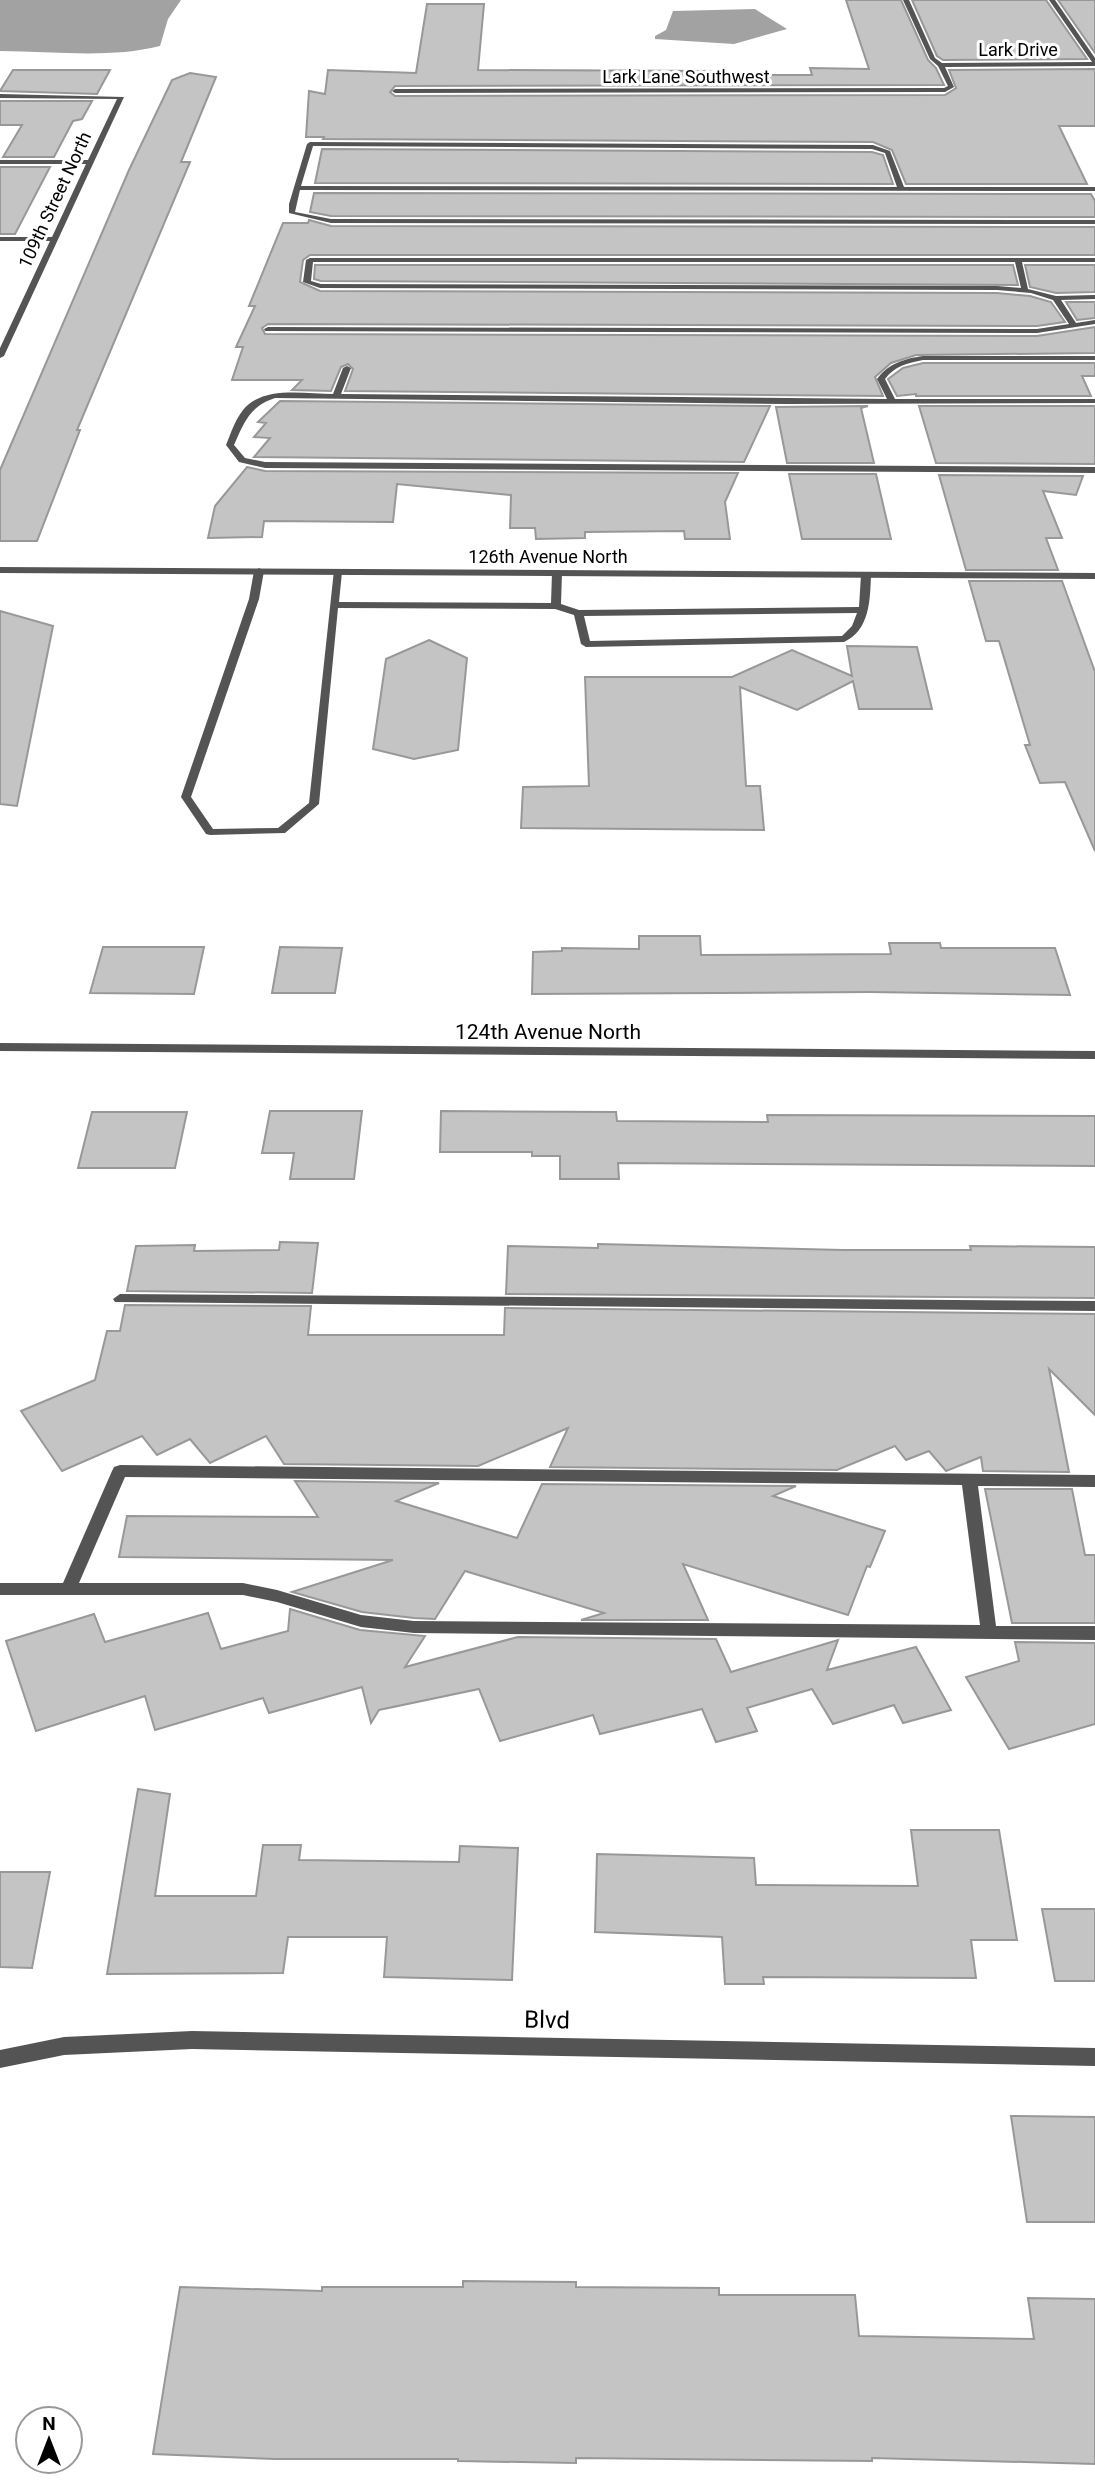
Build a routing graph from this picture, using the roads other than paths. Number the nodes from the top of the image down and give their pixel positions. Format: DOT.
graph roads {
  1 [pos="906,0"];
  2 [pos="1052,0"];
  3 [pos="1095,63"];
  4 [pos="941,65"];
  5 [pos="395,91"];
  6 [pos="0,96"];
  7 [pos="0,162"];
  8 [pos="91,162"];
  9 [pos="297,188"];
  10 [pos="901,189"];
  11 [pos="1095,189"];
  12 [pos="1095,222"];
  13 [pos="0,239"];
  14 [pos="55,239"];
  15 [pos="635,259"];
  16 [pos="1095,260"];
  17 [pos="1018,261"];
  18 [pos="635,286"];
  19 [pos="1025,291"];
  20 [pos="1095,297"];
  21 [pos="1056,298"];
  22 [pos="1095,322"];
  23 [pos="1074,326"];
  24 [pos="0,328"];
  25 [pos="13,328"];
  26 [pos="268,329"];
  27 [pos="0,356"];
  28 [pos="1095,358"];
  29 [pos="347,368"];
  30 [pos="336,397"];
  31 [pos="892,401"];
  32 [pos="1095,401"];
  33 [pos="1095,470"];
  34 [pos="0,570"];
  35 [pos="259,571"];
  36 [pos="337,572"];
  37 [pos="557,573"];
  38 [pos="866,575"];
  39 [pos="1095,576"];
  40 [pos="335,605"];
  41 [pos="556,606"];
  42 [pos="864,610"];
  43 [pos="578,612"];
  44 [pos="0,1047"];
  45 [pos="1095,1055"];
  46 [pos="120,1299"];
  47 [pos="1095,1306"];
  48 [pos="969,1479"];
  49 [pos="1095,1481"];
  50 [pos="69,1588"];
  51 [pos="0,1589"];
  52 [pos="989,1632"];
  53 [pos="1095,1633"];
  54 [pos="1095,2057"];
  55 [pos="0,2059"];
  1 -- 4 [label="street"];
  2 -- 3 [label="street"];
  3 -- 4 [label="street, Lark Drive"];
  4 -- 5 [label="street, Lark Lane Southwest"];
  6 -- 8 [label="street, 109th Street North"];
  7 -- 8 [label="street"];
  8 -- 14 [label="street, 109th Street North"];
  9 -- 10 [label="street"];
  9 -- 10 [label="street"];
  9 -- 12 [label="street"];
  10 -- 11 [label="street"];
  13 -- 14 [label="street"];
  14 -- 25 [label="street, 109th Street North"];
  15 -- 17 [label="street"];
  15 -- 18 [label="street"];
  15 -- 18 [label="street"];
  16 -- 17 [label="street"];
  17 -- 19 [label="street"];
  18 -- 19 [label="street"];
  19 -- 21 [label="street"];
  20 -- 21 [label="street"];
  21 -- 23 [label="street"];
  22 -- 23 [label="street"];
  23 -- 26 [label="street"];
  24 -- 25 [label="street"];
  25 -- 27 [label="street, 109th Street North"];
  28 -- 31 [label="street"];
  29 -- 30 [label="street"];
  30 -- 31 [label="street"];
  30 -- 33 [label="street"];
  31 -- 32 [label="street"];
  34 -- 35 [label="street, 126th Avenue North"];
  35 -- 36 [label="street, 126th Avenue North"];
  35 -- 40 [label="street"];
  36 -- 37 [label="street, 126th Avenue North"];
  36 -- 40 [label="street"];
  37 -- 38 [label="street, 126th Avenue North"];
  37 -- 41 [label="street"];
  38 -- 39 [label="street, 126th Avenue North"];
  38 -- 42 [label="street"];
  40 -- 41 [label="street"];
  41 -- 43 [label="street"];
  42 -- 43 [label="street"];
  42 -- 43 [label="street"];
  44 -- 45 [label="street, 124th Avenue North"];
  46 -- 47 [label="street"];
  48 -- 49 [label="street"];
  48 -- 50 [label="street"];
  48 -- 52 [label="street"];
  50 -- 51 [label="street"];
  50 -- 52 [label="street"];
  52 -- 53 [label="street"];
  54 -- 55 [label="street, Blvd"];
}
